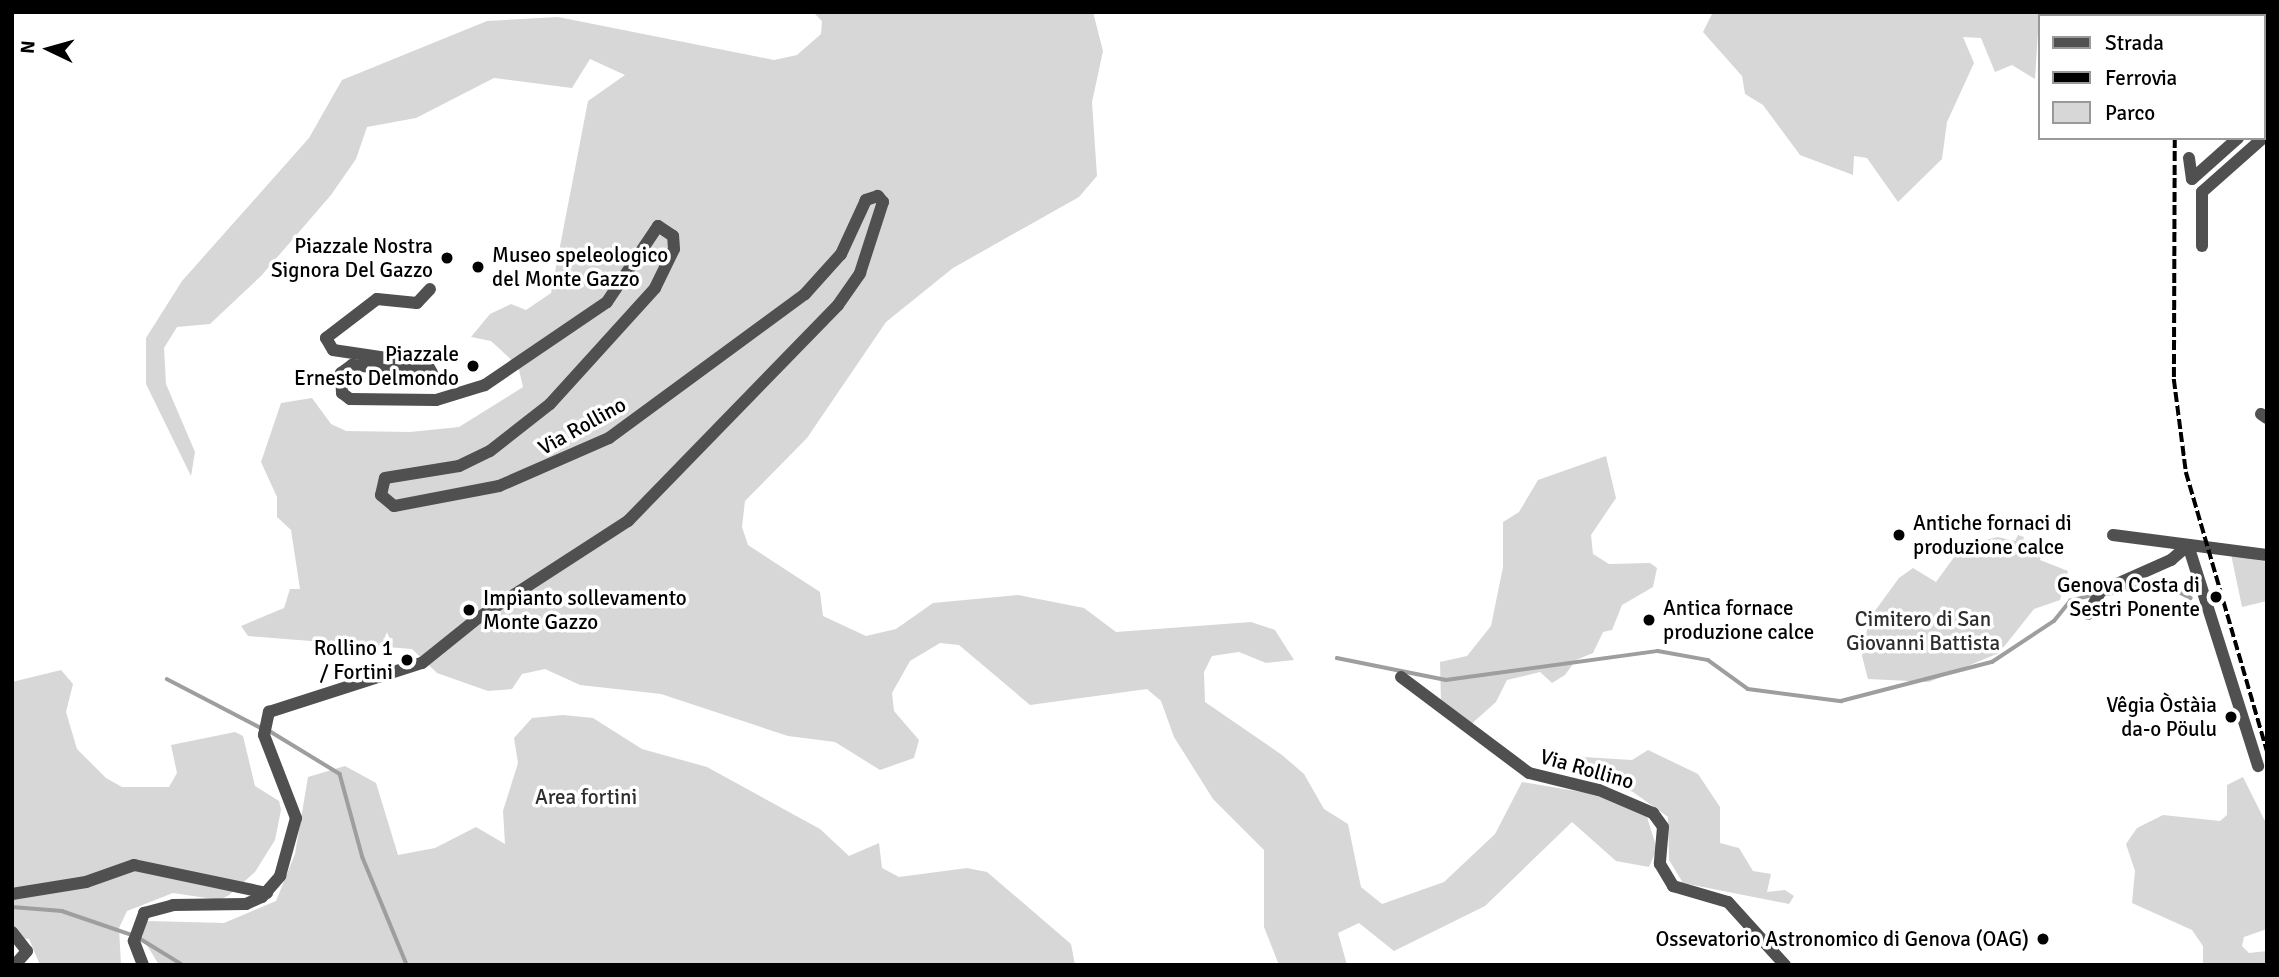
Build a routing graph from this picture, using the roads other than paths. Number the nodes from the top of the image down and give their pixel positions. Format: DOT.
graph roads {
  1 [pos="2236,140"];
  2 [pos="2261,140"];
  3 [pos="2189,158"];
  4 [pos="2202,246"];
  5 [pos="430,289"];
  6 [pos="2113,535"];
  7 [pos="2188,545"];
  8 [pos="2267,555"];
  9 [pos="2088,614"];
  10 [pos="1401,677"];
  11 [pos="2258,766"];
  12 [pos="267,893"];
  13 [pos="12,894"];
  14 [pos="12,933"];
  15 [pos="15,965"];
  16 [pos="144,965"];
  17 [pos="1785,965"];
  1 -- 3 [label="street"];
  2 -- 4 [label="street"];
  5 -- 12 [label="street, Via Rollino"];
  6 -- 7 [label="street"];
  7 -- 8 [label="street"];
  7 -- 9 [label="street"];
  7 -- 11 [label="street"];
  10 -- 17 [label="street, Via Rollino"];
  12 -- 13 [label="street"];
  12 -- 16 [label="street"];
  14 -- 15 [label="street"];
}
